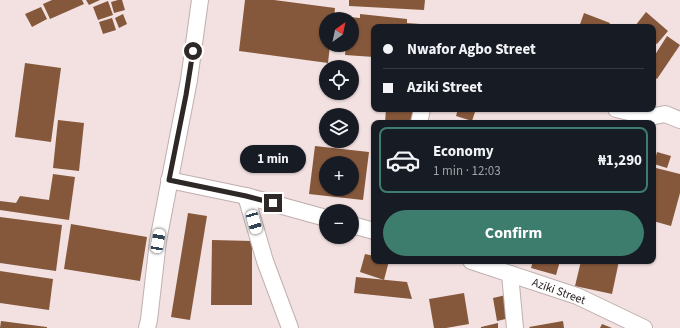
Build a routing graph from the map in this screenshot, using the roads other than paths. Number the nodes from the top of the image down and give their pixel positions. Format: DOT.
graph roads {
  1 [pos="200,0"];
  2 [pos="629,112"];
  3 [pos="680,120"];
  4 [pos="169,180"];
  5 [pos="246,196"];
  6 [pos="319,216"];
  7 [pos="359,227"];
  8 [pos="371,230"];
  9 [pos="480,264"];
  10 [pos="510,274"];
  11 [pos="147,328"];
  12 [pos="290,328"];
  13 [pos="515,328"];
  14 [pos="644,328"];
  1 -- 4 [label="street"];
  2 -- 3 [label="street"];
  4 -- 5 [label="street"];
  4 -- 11 [label="street"];
  5 -- 6 [label="street"];
  5 -- 12 [label="street"];
  7 -- 8 [label="street"];
  9 -- 10 [label="street, Aziki Street"];
  10 -- 13 [label="street"];
  10 -- 14 [label="street, Aziki Street"];
}
